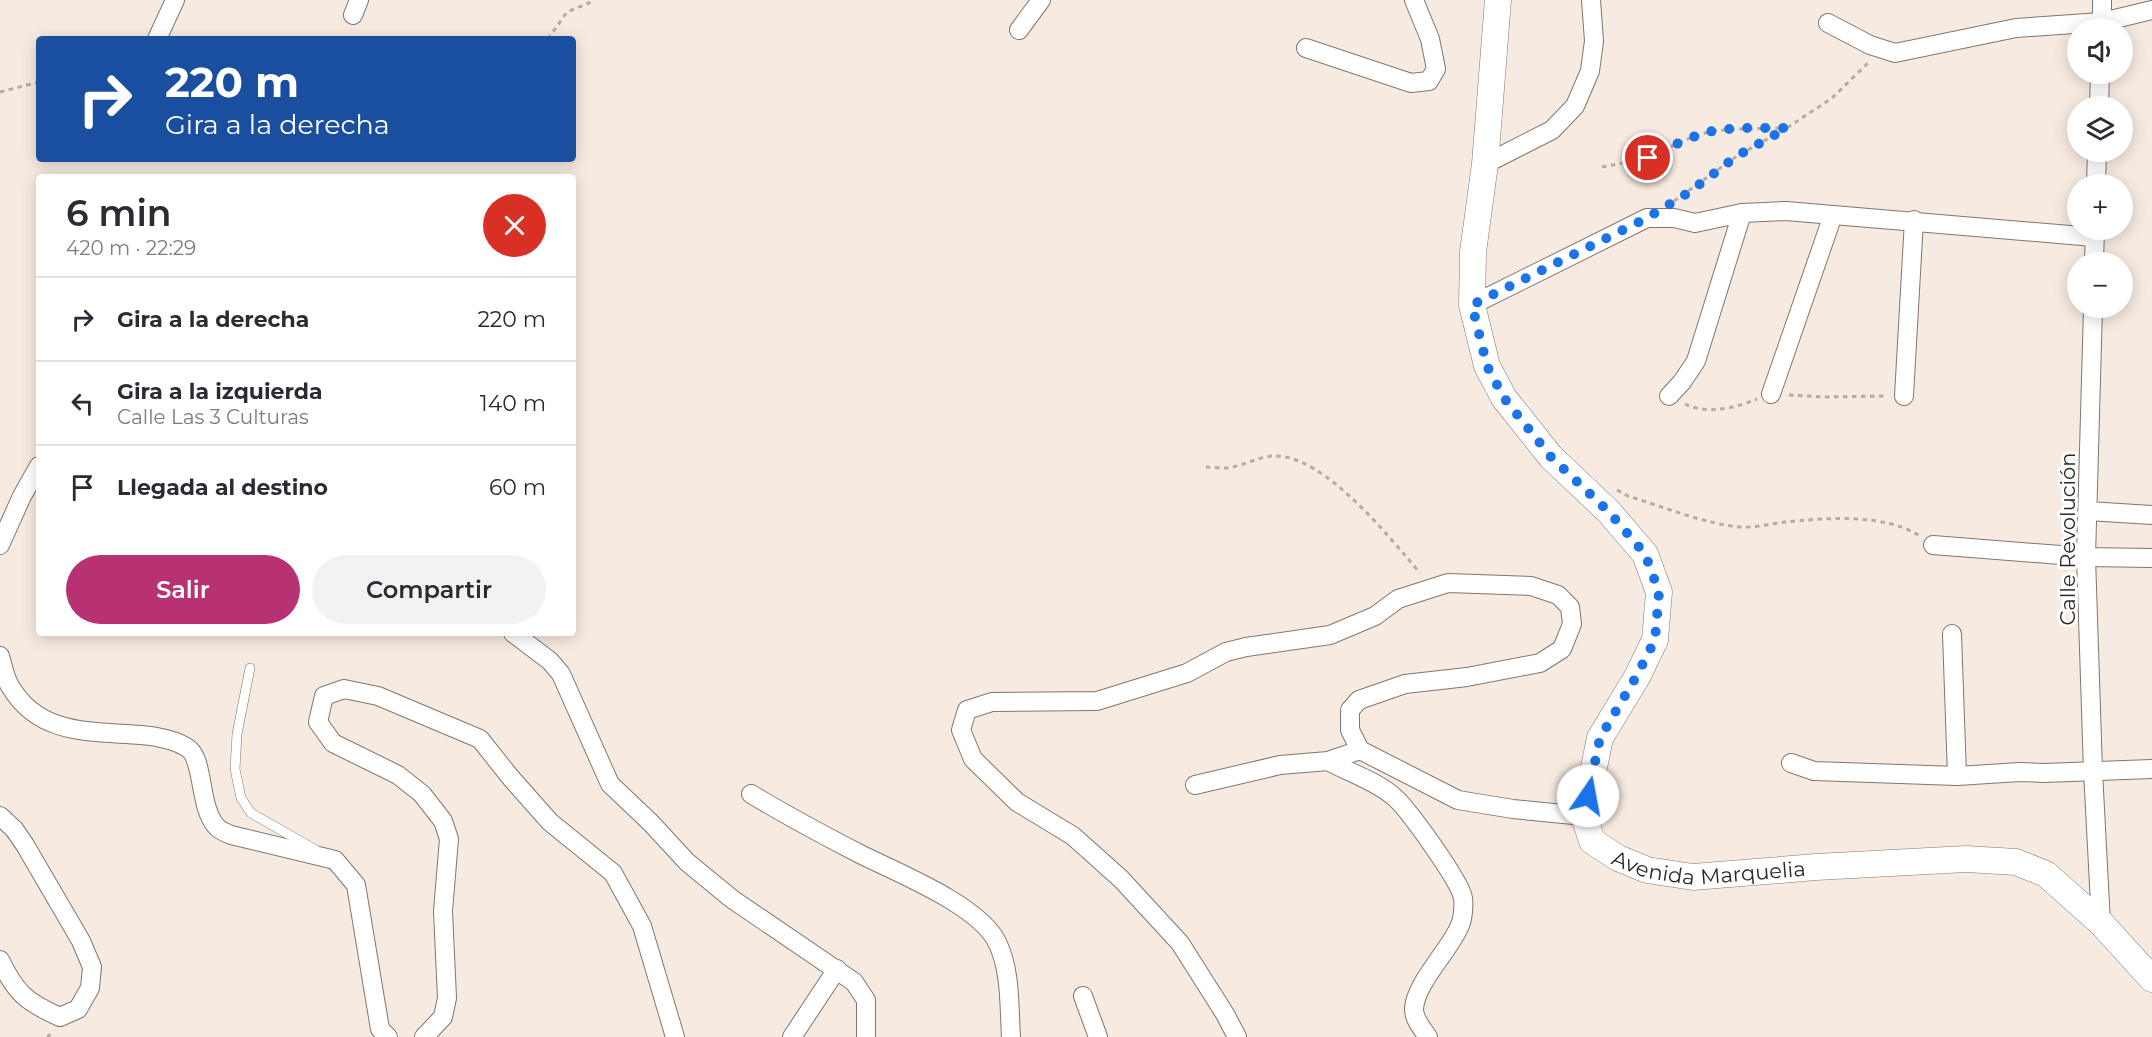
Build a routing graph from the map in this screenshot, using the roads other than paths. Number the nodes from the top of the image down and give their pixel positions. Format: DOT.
graph roads {
  1 [pos="176,0"];
  2 [pos="1041,0"];
  3 [pos="1414,0"];
  4 [pos="1498,0"];
  5 [pos="1591,0"];
  6 [pos="2102,0"];
  7 [pos="2152,10"];
  8 [pos="2102,18"];
  9 [pos="2125,18"];
  10 [pos="1828,23"];
  11 [pos="2067,26"];
  12 [pos="1019,30"];
  13 [pos="158,36"];
  14 [pos="1306,48"];
  15 [pos="1485,164"];
  16 [pos="1742,213"];
  17 [pos="1833,215"];
  18 [pos="1914,220"];
  19 [pos="2067,231"];
  20 [pos="1472,305"];
  21 [pos="2093,318"];
  22 [pos="1771,394"];
  23 [pos="1668,396"];
  24 [pos="1904,396"];
  25 [pos="36,471"];
  26 [pos="2088,511"];
  27 [pos="2152,515"];
  28 [pos="0,545"];
  29 [pos="1933,545"];
  30 [pos="2086,557"];
  31 [pos="2152,558"];
  32 [pos="1952,634"];
  33 [pos="517,636"];
  34 [pos="0,656"];
  35 [pos="250,668"];
  36 [pos="1360,750"];
  37 [pos="1328,761"];
  38 [pos="1791,763"];
  39 [pos="2152,769"];
  40 [pos="2093,771"];
  41 [pos="1958,776"];
  42 [pos="1195,785"];
  43 [pos="751,794"];
  44 [pos="0,816"];
  45 [pos="1584,816"];
  46 [pos="335,860"];
  47 [pos="2101,923"];
  48 [pos="0,960"];
  49 [pos="837,969"];
  50 [pos="2152,979"];
  51 [pos="1083,996"];
  52 [pos="388,1037"];
  53 [pos="424,1037"];
  54 [pos="675,1037"];
  55 [pos="792,1037"];
  56 [pos="866,1037"];
  57 [pos="1011,1037"];
  58 [pos="1098,1037"];
  59 [pos="1237,1037"];
  60 [pos="1428,1037"];
  1 -- 13 [label="street"];
  2 -- 12 [label="street"];
  3 -- 14 [label="street"];
  4 -- 15 [label="main road"];
  5 -- 15 [label="street"];
  6 -- 8 [label="street"];
  7 -- 9 [label="street"];
  10 -- 11 [label="street"];
  15 -- 20 [label="main road"];
  16 -- 17 [label="street"];
  16 -- 20 [label="street"];
  16 -- 23 [label="street"];
  17 -- 18 [label="street"];
  17 -- 22 [label="street"];
  18 -- 19 [label="street"];
  18 -- 24 [label="street"];
  20 -- 45 [label="main road"];
  21 -- 26 [label="street, Calle Revolución"];
  25 -- 28 [label="street"];
  26 -- 27 [label="street"];
  26 -- 30 [label="street, Calle Revolución"];
  29 -- 30 [label="street"];
  30 -- 31 [label="street"];
  30 -- 40 [label="street, Calle Revolución"];
  32 -- 41 [label="street"];
  33 -- 49 [label="street"];
  34 -- 46 [label="street"];
  35 -- 46 [label="lane"];
  36 -- 37 [label="street"];
  36 -- 45 [label="street"];
  36 -- 59 [label="street"];
  37 -- 42 [label="street"];
  37 -- 60 [label="street"];
  38 -- 41 [label="street"];
  39 -- 40 [label="street"];
  40 -- 41 [label="street"];
  40 -- 47 [label="street, Calle Revolución"];
  43 -- 57 [label="street"];
  44 -- 48 [label="street"];
  45 -- 47 [label="main road, Avenida Marquelia"];
  46 -- 52 [label="street"];
  47 -- 50 [label="main road, Avenida Marquelia"];
  49 -- 55 [label="street"];
  49 -- 56 [label="street"];
  51 -- 58 [label="street"];
  53 -- 54 [label="street"];
}
